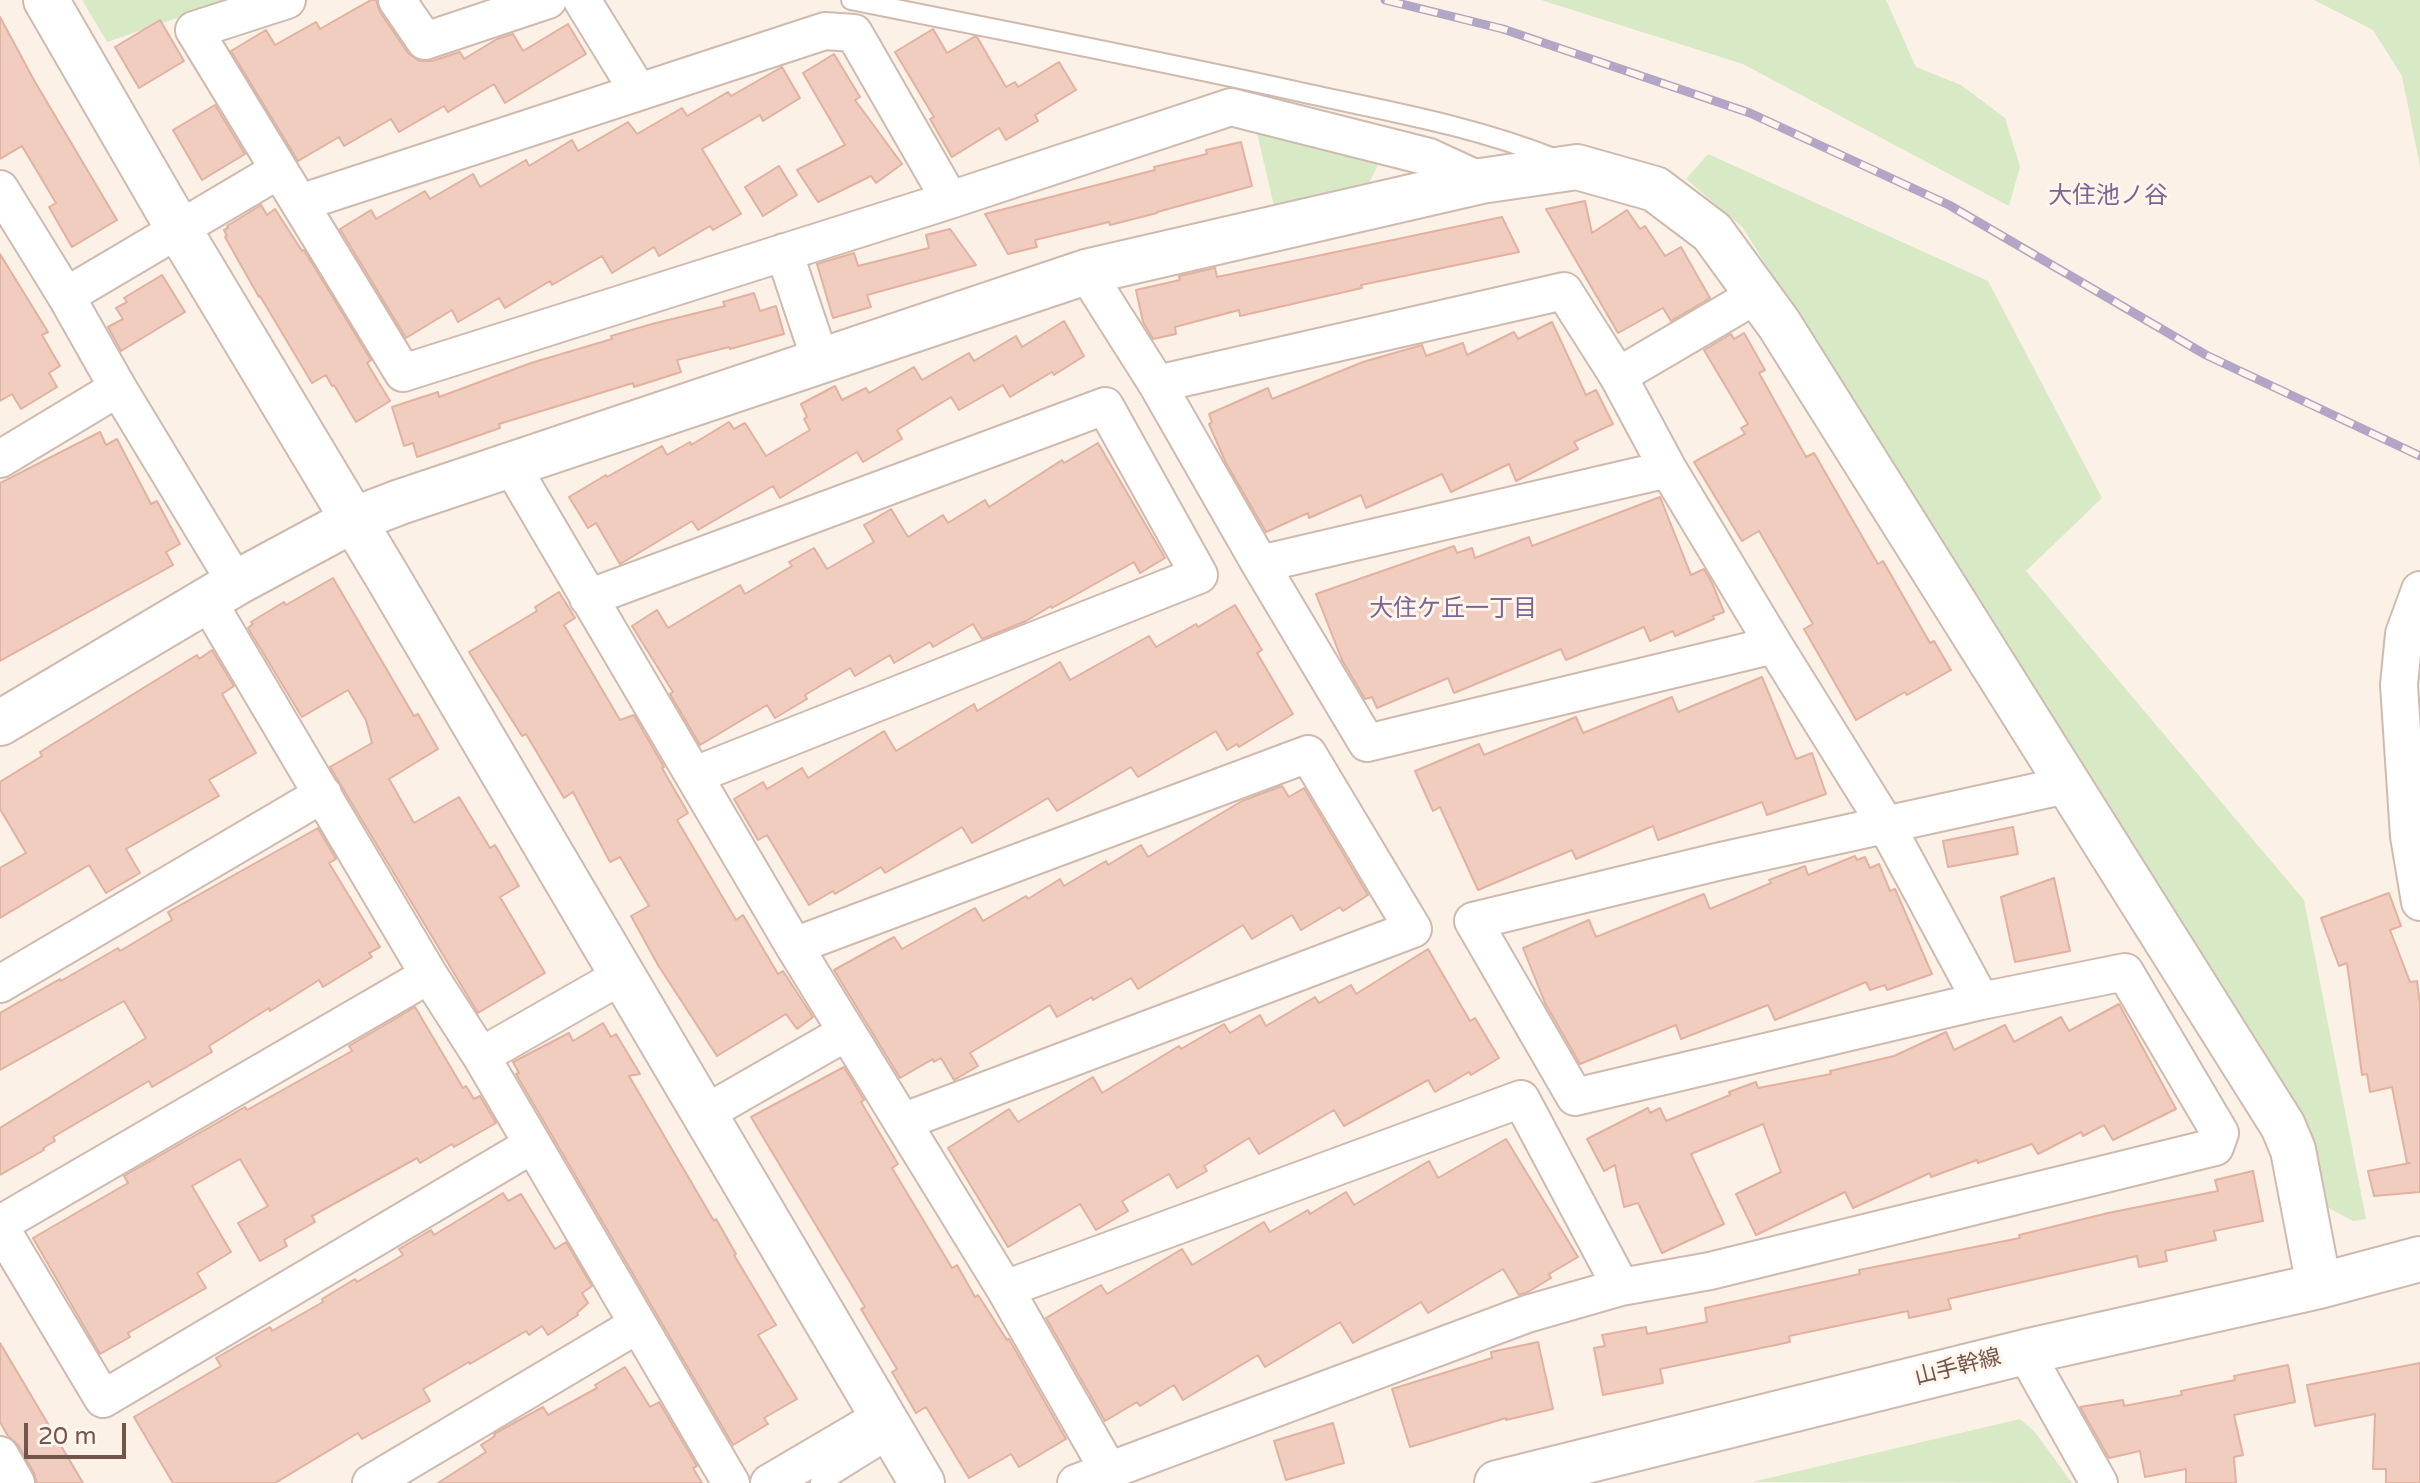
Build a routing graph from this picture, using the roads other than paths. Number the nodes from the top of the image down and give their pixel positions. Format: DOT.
graph roads {
  1 [pos="46,0"];
  2 [pos="287,0"];
  3 [pos="397,0"];
  4 [pos="548,0"];
  5 [pos="582,0"];
  6 [pos="851,0"];
  7 [pos="638,91"];
  8 [pos="1577,167"];
  9 [pos="279,170"];
  10 [pos="1481,181"];
  11 [pos="950,200"];
  12 [pos="3,203"];
  13 [pos="300,203"];
  14 [pos="178,228"];
  15 [pos="784,252"];
  16 [pos="1086,272"];
  17 [pos="1758,294"];
  18 [pos="66,296"];
  19 [pos="821,362"];
  20 [pos="1618,376"];
  21 [pos="1157,384"];
  22 [pos="118,388"];
  23 [pos="0,459"];
  24 [pos="511,465"];
  25 [pos="1668,469"];
  26 [pos="353,520"];
  27 [pos="1260,564"];
  28 [pos="2420,590"];
  29 [pos="222,591"];
  30 [pos="588,598"];
  31 [pos="1774,645"];
  32 [pos="0,723"];
  33 [pos="695,775"];
  34 [pos="2067,785"];
  35 [pos="323,794"];
  36 [pos="1886,825"];
  37 [pos="2420,902"];
  38 [pos="794,946"];
  39 [pos="429,975"];
  40 [pos="621,976"];
  41 [pos="0,984"];
  42 [pos="1981,1001"];
  43 [pos="847,1032"];
  44 [pos="481,1056"];
  45 [pos="704,1114"];
  46 [pos="902,1122"];
  47 [pos="532,1145"];
  48 [pos="0,1225"];
  49 [pos="2420,1259"];
  50 [pos="2319,1286"];
  51 [pos="1621,1287"];
  52 [pos="1005,1289"];
  53 [pos="637,1325"];
  54 [pos="2025,1352"];
  55 [pos="888,1426"];
  56 [pos="0,1455"];
  57 [pos="1092,1477"];
  58 [pos="16,1483"];
  59 [pos="371,1483"];
  60 [pos="731,1483"];
  61 [pos="769,1483"];
  62 [pos="820,1483"];
  63 [pos="922,1483"];
  64 [pos="1497,1483"];
  65 [pos="2099,1483"];
  1 -- 14 [label="street"];
  2 -- 9 [label="street"];
  3 -- 4 [label="street"];
  5 -- 7 [label="street"];
  6 -- 8 [label="lane"];
  7 -- 11 [label="street"];
  7 -- 13 [label="street"];
  8 -- 10 [label="street"];
  8 -- 17 [label="street"];
  9 -- 13 [label="street"];
  9 -- 14 [label="street"];
  10 -- 11 [label="street"];
  10 -- 16 [label="street"];
  11 -- 15 [label="street"];
  12 -- 18 [label="street"];
  13 -- 15 [label="street"];
  14 -- 18 [label="street"];
  14 -- 26 [label="street"];
  15 -- 19 [label="street"];
  16 -- 19 [label="street"];
  16 -- 21 [label="street"];
  17 -- 20 [label="street"];
  17 -- 34 [label="street"];
  18 -- 22 [label="street"];
  19 -- 24 [label="street"];
  20 -- 21 [label="street"];
  20 -- 25 [label="street"];
  21 -- 27 [label="street"];
  22 -- 23 [label="street"];
  22 -- 29 [label="street"];
  24 -- 26 [label="street"];
  24 -- 30 [label="street"];
  25 -- 27 [label="street"];
  25 -- 31 [label="street"];
  26 -- 29 [label="street"];
  26 -- 40 [label="street"];
  27 -- 31 [label="street"];
  28 -- 37 [label="street"];
  29 -- 32 [label="street"];
  29 -- 35 [label="street"];
  30 -- 33 [label="street"];
  30 -- 33 [label="street"];
  31 -- 36 [label="street"];
  33 -- 38 [label="street"];
  34 -- 36 [label="street"];
  34 -- 50 [label="street"];
  35 -- 39 [label="street"];
  35 -- 41 [label="street"];
  36 -- 42 [label="street"];
  36 -- 42 [label="street"];
  38 -- 43 [label="street"];
  38 -- 46 [label="street"];
  39 -- 44 [label="street"];
  39 -- 48 [label="street"];
  40 -- 44 [label="street"];
  40 -- 45 [label="street"];
  42 -- 51 [label="street"];
  43 -- 45 [label="street"];
  43 -- 46 [label="street"];
  44 -- 47 [label="street"];
  45 -- 55 [label="street"];
  46 -- 52 [label="street"];
  47 -- 48 [label="street"];
  47 -- 53 [label="street"];
  49 -- 50 [label="street, 山手幹線"];
  50 -- 54 [label="street, 山手幹線"];
  51 -- 52 [label="street"];
  51 -- 57 [label="street"];
  52 -- 57 [label="street"];
  53 -- 59 [label="street"];
  53 -- 60 [label="street"];
  54 -- 64 [label="street, 山手幹線"];
  54 -- 65 [label="street"];
  55 -- 61 [label="street"];
  55 -- 62 [label="lane"];
  55 -- 63 [label="street"];
  56 -- 58 [label="street"];
}
